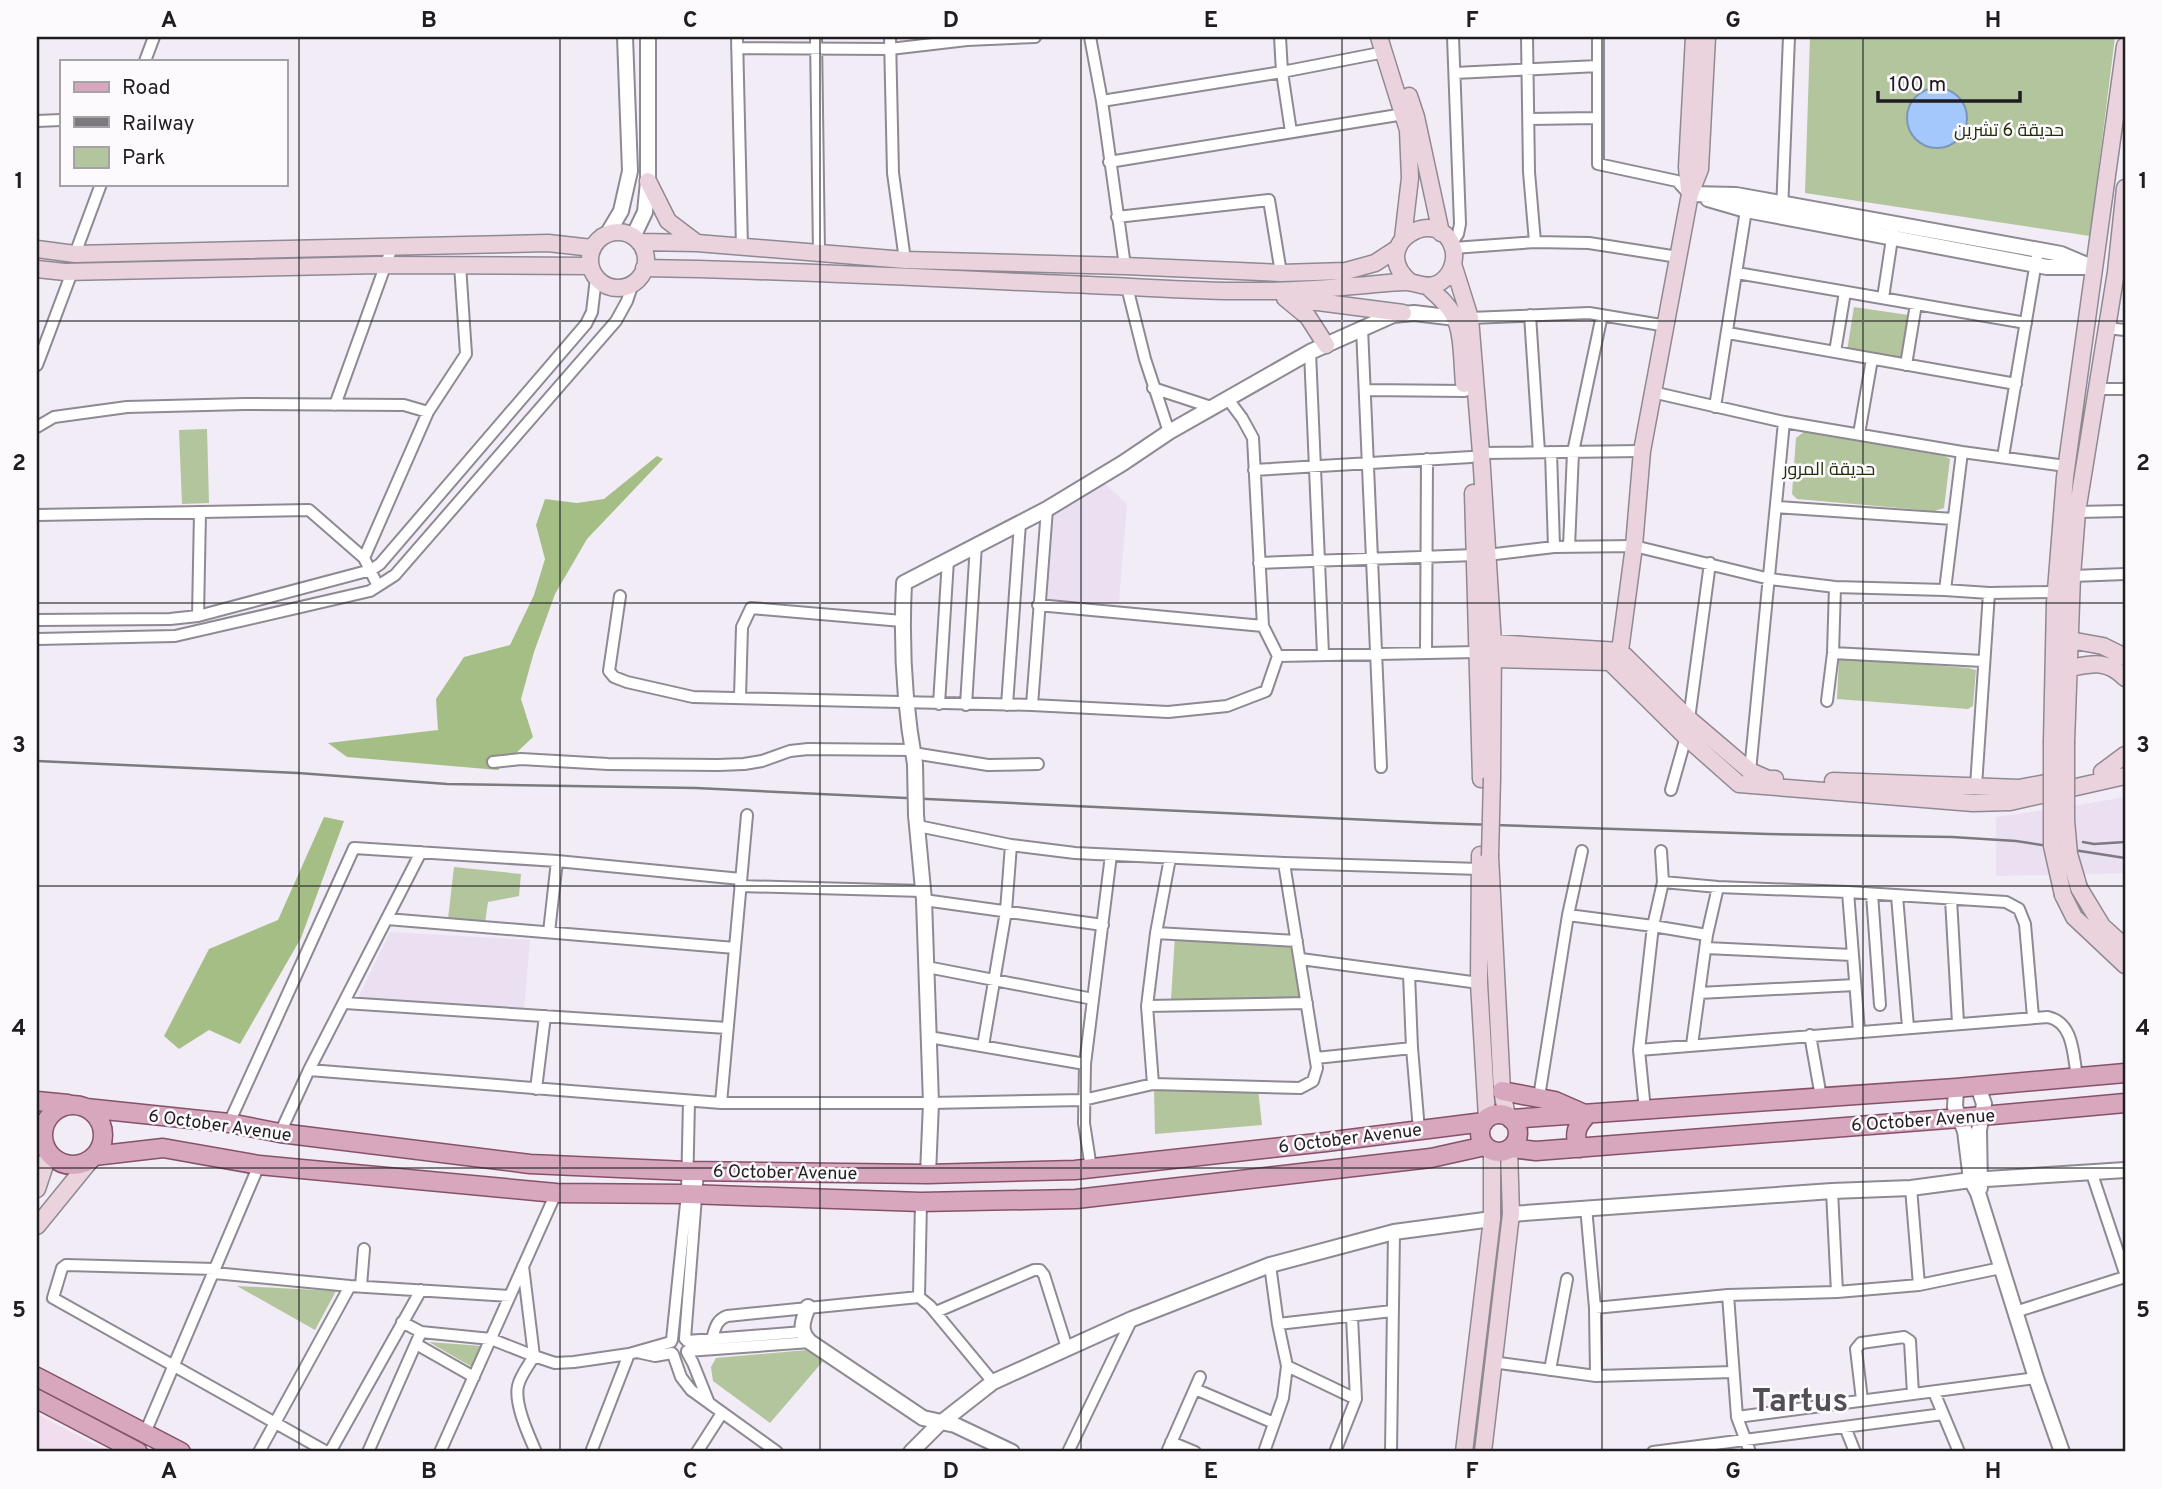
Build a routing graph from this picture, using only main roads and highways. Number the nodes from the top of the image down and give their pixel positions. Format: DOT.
graph roads {
  1 [pos="1694,37"];
  2 [pos="1707,37"];
  3 [pos="1384,42"];
  4 [pos="2125,46"];
  5 [pos="648,181"];
  6 [pos="2125,188"];
  7 [pos="1690,194"];
  8 [pos="2125,194"];
  9 [pos="2105,199"];
  10 [pos="2125,204"];
  11 [pos="636,239"];
  12 [pos="696,243"];
  13 [pos="1400,243"];
  14 [pos="1450,247"];
  15 [pos="592,248"];
  16 [pos="37,249"];
  17 [pos="644,268"];
  18 [pos="2094,268"];
  19 [pos="37,269"];
  20 [pos="1229,271"];
  21 [pos="593,272"];
  22 [pos="2120,272"];
  23 [pos="1410,282"];
  24 [pos="1427,286"];
  25 [pos="1229,292"];
  26 [pos="1277,294"];
  27 [pos="1403,313"];
  28 [pos="1463,318"];
  29 [pos="1326,345"];
  30 [pos="1476,455"];
  31 [pos="1481,555"];
  32 [pos="2070,640"];
  33 [pos="1493,651"];
  34 [pos="1615,657"];
  35 [pos="2125,657"];
  36 [pos="2061,670"];
  37 [pos="2125,678"];
  38 [pos="2059,742"];
  39 [pos="2125,755"];
  40 [pos="2125,766"];
  41 [pos="1750,771"];
  42 [pos="2102,772"];
  43 [pos="2125,776"];
  44 [pos="1486,779"];
  45 [pos="1739,784"];
  46 [pos="1483,860"];
  47 [pos="2125,947"];
  48 [pos="2125,965"];
  49 [pos="2125,1073"];
  50 [pos="1502,1091"];
  51 [pos="1821,1097"];
  52 [pos="37,1101"];
  53 [pos="2125,1103"];
  54 [pos="79,1106"];
  55 [pos="1587,1115"];
  56 [pos="1509,1117"];
  57 [pos="1486,1120"];
  58 [pos="1806,1129"];
  59 [pos="1419,1130"];
  60 [pos="1579,1148"];
  61 [pos="1499,1149"];
  62 [pos="43,1151"];
  63 [pos="94,1156"];
  64 [pos="1431,1158"];
  65 [pos="37,1189"];
  66 [pos="37,1226"];
  67 [pos="37,1377"];
  68 [pos="37,1399"];
  69 [pos="138,1452"];
  70 [pos="181,1452"];
  71 [pos="1464,1452"];
  72 [pos="1483,1452"];
  1 -- 7 [label="main road"];
  2 -- 7 [label="main road"];
  3 -- 13 [label="main road"];
  3 -- 14 [label="main road"];
  4 -- 9 [label="main road"];
  5 -- 12 [label="main road"];
  6 -- 8 [label="main road"];
  7 -- 34 [label="main road"];
  8 -- 9 [label="main road"];
  8 -- 10 [label="main road"];
  9 -- 10 [label="main road"];
  9 -- 18 [label="main road"];
  10 -- 22 [label="main road"];
  11 -- 12 [label="main road"];
  11 -- 15 [label="main road"];
  11 -- 17 [label="main road"];
  12 -- 20 [label="main road"];
  13 -- 14 [label="main road"];
  13 -- 20 [label="main road"];
  13 -- 23 [label="main road"];
  14 -- 24 [label="main road"];
  14 -- 28 [label="main road"];
  15 -- 16 [label="main road"];
  15 -- 21 [label="main road"];
  17 -- 21 [label="main road"];
  17 -- 25 [label="main road"];
  18 -- 22 [label="main road"];
  18 -- 36 [label="main road"];
  19 -- 21 [label="main road"];
  20 -- 25 [label="main road"];
  22 -- 32 [label="main road"];
  23 -- 24 [label="main road"];
  23 -- 26 [label="main road"];
  24 -- 28 [label="main road"];
  25 -- 26 [label="main road"];
  26 -- 27 [label="main road"];
  26 -- 29 [label="main road"];
  28 -- 30 [label="main road"];
  28 -- 30 [label="main road"];
  30 -- 31 [label="main road"];
  31 -- 33 [label="main road"];
  31 -- 44 [label="main road"];
  32 -- 35 [label="main road"];
  32 -- 36 [label="main road"];
  33 -- 34 [label="main road"];
  33 -- 44 [label="main road"];
  34 -- 41 [label="main road"];
  34 -- 45 [label="main road"];
  36 -- 37 [label="main road"];
  36 -- 38 [label="main road"];
  38 -- 47 [label="main road, bridge"];
  38 -- 48 [label="main road, bridge"];
  39 -- 42 [label="main road"];
  40 -- 42 [label="main road"];
  41 -- 42 [label="main road"];
  41 -- 45 [label="main road"];
  43 -- 45 [label="main road"];
  44 -- 46 [label="main road"];
  46 -- 50 [label="main road"];
  46 -- 57 [label="main road"];
  49 -- 51 [label="main road, 6 October Avenue"];
  50 -- 55 [label="main road"];
  50 -- 56 [label="main road"];
  51 -- 55 [label="main road, 6 October Avenue"];
  51 -- 58 [label="main road"];
  52 -- 54 [label="main road, 6 October Avenue"];
  53 -- 58 [label="main road, 6 October Avenue"];
  54 -- 59 [label="main road, 6 October Avenue"];
  54 -- 62 [label="main road"];
  54 -- 63 [label="main road"];
  55 -- 56 [label="main road, 6 October Avenue"];
  55 -- 60 [label="main road"];
  56 -- 57 [label="main road"];
  56 -- 61 [label="main road"];
  57 -- 59 [label="main road, 6 October Avenue"];
  57 -- 61 [label="main road"];
  58 -- 60 [label="main road, 6 October Avenue"];
  59 -- 64 [label="main road"];
  60 -- 61 [label="main road, 6 October Avenue"];
  61 -- 64 [label="main road, 6 October Avenue"];
  61 -- 71 [label="main road"];
  61 -- 72 [label="main road"];
  62 -- 63 [label="main road"];
  62 -- 65 [label="main road"];
  63 -- 64 [label="main road, 6 October Avenue"];
  63 -- 66 [label="main road"];
  67 -- 70 [label="main road"];
  68 -- 69 [label="main road"];
}
